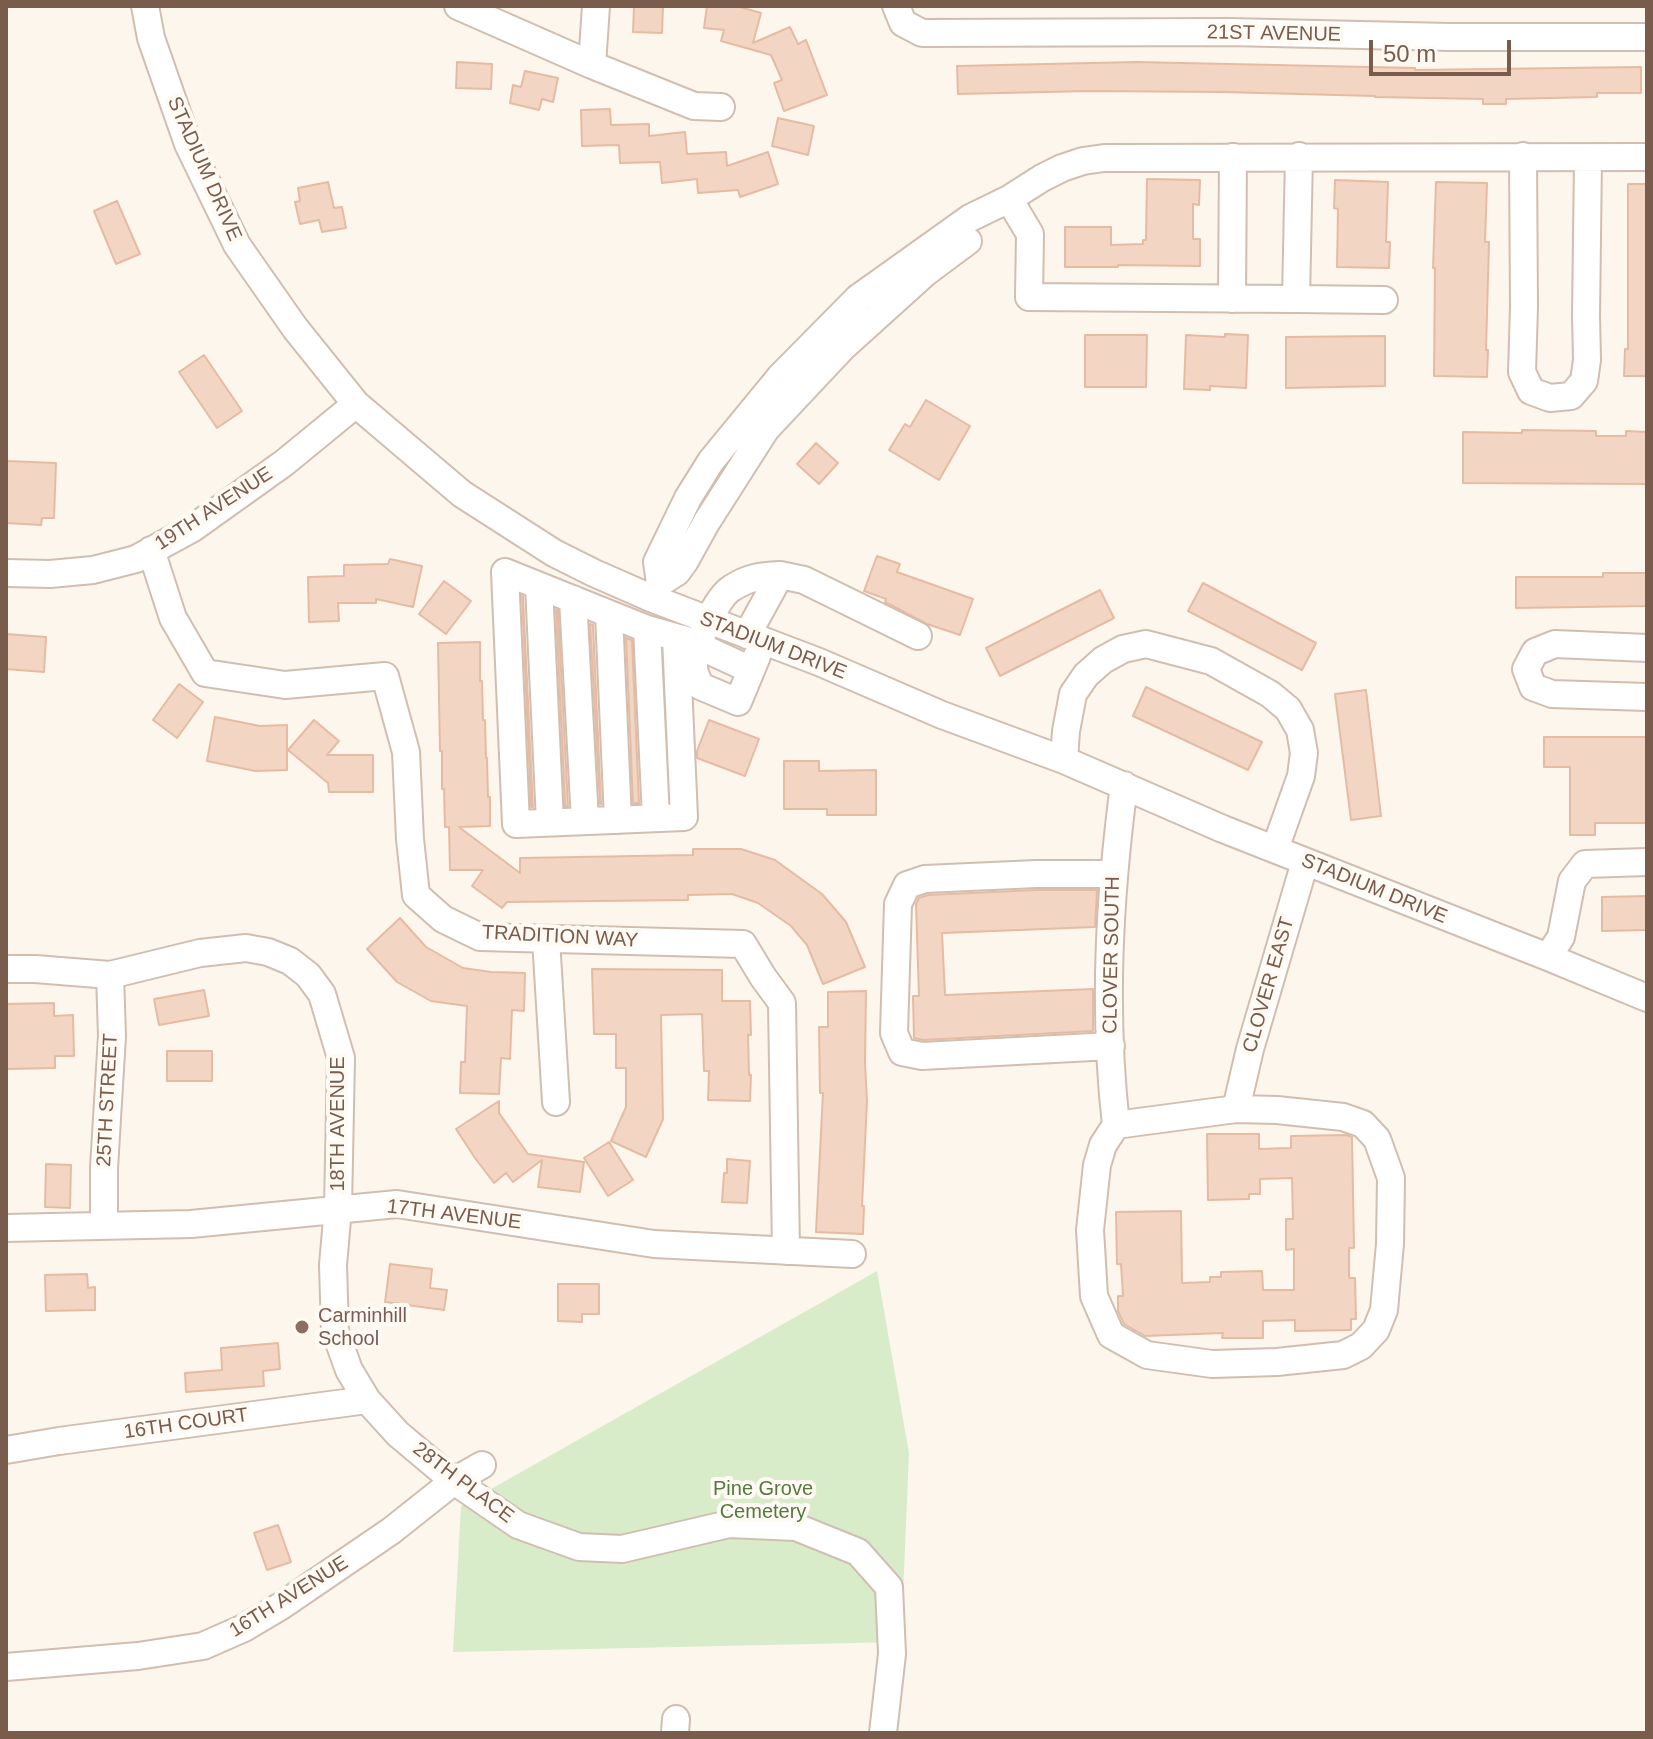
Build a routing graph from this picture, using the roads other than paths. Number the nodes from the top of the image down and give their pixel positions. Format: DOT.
graph roads {
  1 [pos="145,6"];
  2 [pos="458,6"];
  3 [pos="596,6"];
  4 [pos="900,14"];
  5 [pos="1647,37"];
  6 [pos="592,65"];
  7 [pos="721,107"];
  8 [pos="1299,156"];
  9 [pos="1523,156"];
  10 [pos="1233,157"];
  11 [pos="1647,157"];
  12 [pos="1588,159"];
  13 [pos="1009,199"];
  14 [pos="1232,299"];
  15 [pos="1296,299"];
  16 [pos="1384,300"];
  17 [pos="356,404"];
  18 [pos="151,550"];
  19 [pos="6,573"];
  20 [pos="780,575"];
  21 [pos="539,586"];
  22 [pos="656,591"];
  23 [pos="573,599"];
  24 [pos="609,614"];
  25 [pos="709,620"];
  26 [pos="647,629"];
  27 [pos="918,636"];
  28 [pos="755,638"];
  29 [pos="686,642"];
  30 [pos="1647,648"];
  31 [pos="751,670"];
  32 [pos="1647,697"];
  33 [pos="1064,760"];
  34 [pos="1124,785"];
  35 [pos="656,818"];
  36 [pos="618,820"];
  37 [pos="585,821"];
  38 [pos="550,822"];
  39 [pos="1275,849"];
  40 [pos="1305,862"];
  41 [pos="1647,862"];
  42 [pos="1114,874"];
  43 [pos="546,939"];
  44 [pos="1548,957"];
  45 [pos="6,969"];
  46 [pos="110,975"];
  47 [pos="1647,998"];
  48 [pos="1111,1046"];
  49 [pos="556,1102"];
  50 [pos="1236,1109"];
  51 [pos="1116,1125"];
  52 [pos="338,1208"];
  53 [pos="104,1226"];
  54 [pos="6,1228"];
  55 [pos="786,1251"];
  56 [pos="852,1254"];
  57 [pos="367,1400"];
  58 [pos="6,1450"];
  59 [pos="482,1465"];
  60 [pos="454,1481"];
  61 [pos="6,1667"];
  62 [pos="885,1730"];
  1 -- 17 [label="street, STADIUM DRIVE"];
  2 -- 6 [label="street"];
  3 -- 6 [label="street"];
  4 -- 5 [label="street, 21ST AVENUE"];
  6 -- 7 [label="street"];
  8 -- 9 [label="street"];
  8 -- 10 [label="street"];
  8 -- 15 [label="street"];
  9 -- 12 [label="street"];
  9 -- 12 [label="street"];
  10 -- 13 [label="street"];
  10 -- 14 [label="street"];
  11 -- 12 [label="street"];
  13 -- 14 [label="street"];
  13 -- 22 [label="street"];
  14 -- 15 [label="street"];
  15 -- 16 [label="street"];
  17 -- 18 [label="street, 19TH AVENUE"];
  17 -- 22 [label="street, STADIUM DRIVE"];
  18 -- 19 [label="street, 19TH AVENUE"];
  18 -- 43 [label="street, TRADITION WAY"];
  20 -- 25 [label="street"];
  20 -- 27 [label="street"];
  20 -- 28 [label="street"];
  21 -- 23 [label="street"];
  21 -- 38 [label="street"];
  21 -- 38 [label="street"];
  22 -- 25 [label="street, STADIUM DRIVE"];
  23 -- 24 [label="street"];
  23 -- 37 [label="street"];
  24 -- 26 [label="street"];
  24 -- 36 [label="street"];
  25 -- 28 [label="street, STADIUM DRIVE"];
  25 -- 29 [label="street"];
  26 -- 29 [label="street"];
  26 -- 35 [label="street"];
  28 -- 31 [label="street"];
  28 -- 33 [label="street, STADIUM DRIVE"];
  29 -- 31 [label="street"];
  29 -- 31 [label="street"];
  29 -- 35 [label="street"];
  30 -- 32 [label="street"];
  33 -- 34 [label="street, STADIUM DRIVE"];
  33 -- 39 [label="street"];
  34 -- 39 [label="street, STADIUM DRIVE"];
  34 -- 42 [label="street, CLOVER SOUTH"];
  35 -- 36 [label="street"];
  36 -- 37 [label="street"];
  37 -- 38 [label="street"];
  39 -- 40 [label="street, STADIUM DRIVE"];
  40 -- 44 [label="street, STADIUM DRIVE"];
  40 -- 50 [label="street, CLOVER EAST"];
  41 -- 44 [label="street"];
  42 -- 48 [label="street, CLOVER SOUTH"];
  42 -- 48 [label="street"];
  43 -- 49 [label="street"];
  43 -- 55 [label="street, TRADITION WAY"];
  44 -- 47 [label="street, STADIUM DRIVE"];
  45 -- 46 [label="street, 18TH AVENUE"];
  46 -- 52 [label="street, 18TH AVENUE"];
  46 -- 53 [label="street, 25TH STREET"];
  48 -- 51 [label="street, CLOVER SOUTH"];
  50 -- 51 [label="street"];
  50 -- 51 [label="street"];
  52 -- 53 [label="street, 17TH AVENUE"];
  52 -- 55 [label="street, 17TH AVENUE"];
  52 -- 57 [label="street, 28TH PLACE"];
  53 -- 54 [label="street, 17TH AVENUE"];
  55 -- 56 [label="street, 17TH AVENUE"];
  57 -- 58 [label="street, 16TH COURT"];
  57 -- 60 [label="street, 28TH PLACE"];
  59 -- 60 [label="street, 16TH AVENUE"];
  60 -- 61 [label="street, 16TH AVENUE"];
  60 -- 62 [label="street, 28TH PLACE"];
}
